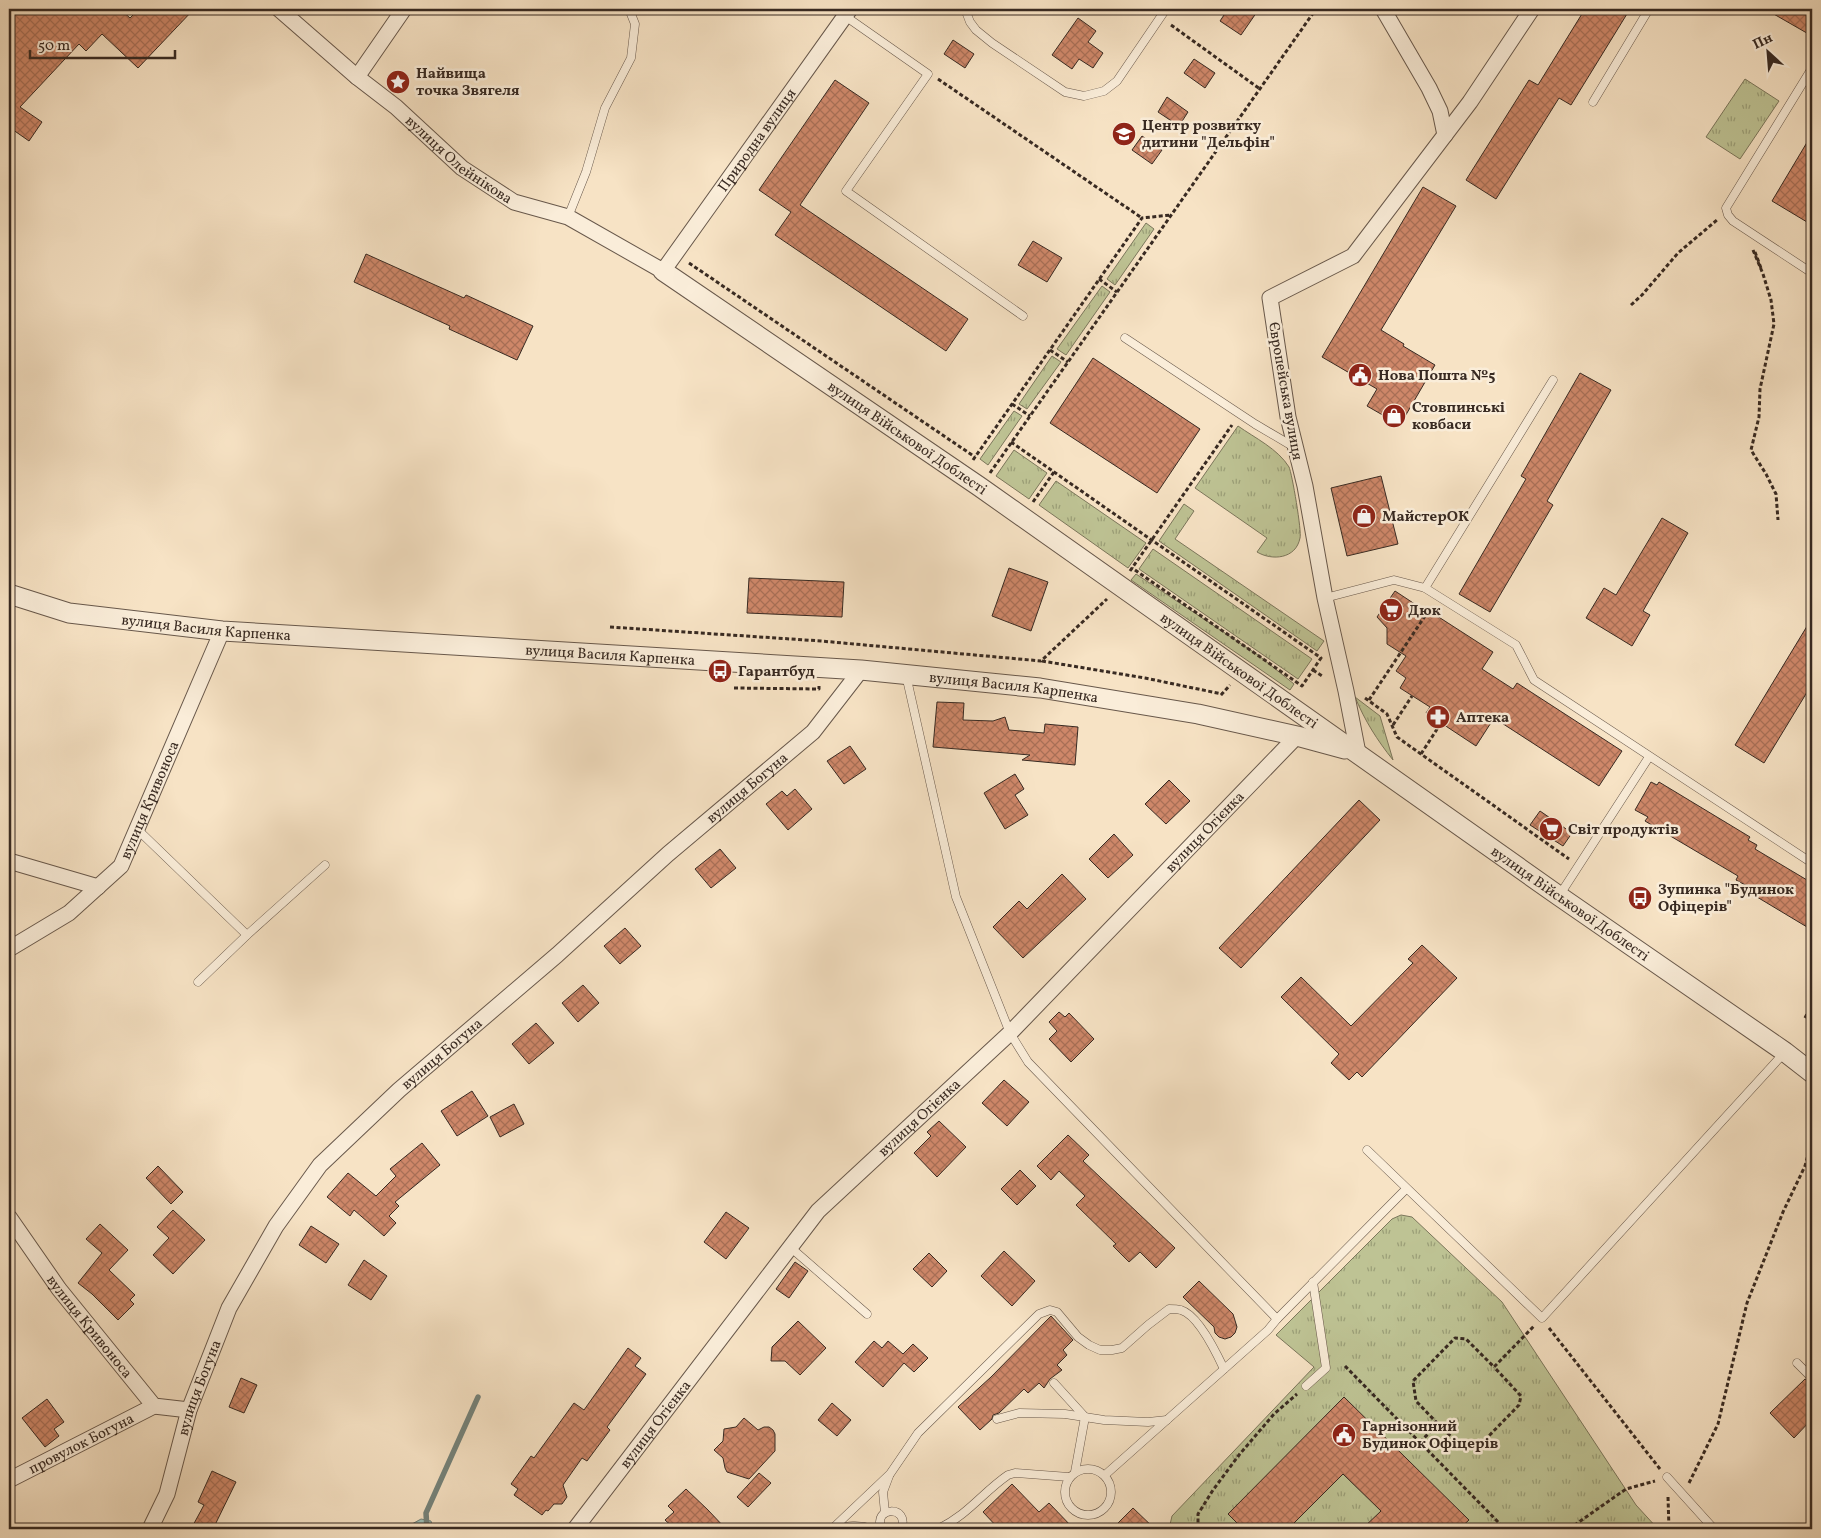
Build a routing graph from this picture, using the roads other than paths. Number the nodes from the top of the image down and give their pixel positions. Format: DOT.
graph roads {
  1 [pos="279,9"];
  2 [pos="404,9"];
  3 [pos="629,9"];
  4 [pos="965,9"];
  5 [pos="1166,9"];
  6 [pos="1383,9"];
  7 [pos="1532,9"];
  8 [pos="1649,9"];
  9 [pos="847,12"];
  10 [pos="1812,68"];
  11 [pos="357,77"];
  12 [pos="1593,102"];
  13 [pos="1445,136"];
  14 [pos="568,217"];
  15 [pos="663,271"];
  16 [pos="1812,273"];
  17 [pos="1023,316"];
  18 [pos="1125,338"];
  19 [pos="1553,380"];
  20 [pos="1295,447"];
  21 [pos="1425,588"];
  22 [pos="9,594"];
  23 [pos="1325,598"];
  24 [pos="222,631"];
  25 [pos="861,670"];
  26 [pos="905,675"];
  27 [pos="1297,736"];
  28 [pos="1358,753"];
  29 [pos="1648,756"];
  30 [pos="137,829"];
  31 [pos="9,861"];
  32 [pos="1812,863"];
  33 [pos="325,865"];
  34 [pos="98,887"];
  35 [pos="1559,896"];
  36 [pos="247,935"];
  37 [pos="9,949"];
  38 [pos="198,982"];
  39 [pos="1010,1033"];
  40 [pos="1785,1052"];
  41 [pos="1812,1073"];
  42 [pos="1366,1150"];
  43 [pos="1406,1189"];
  44 [pos="9,1217"];
  45 [pos="790,1247"];
  46 [pos="1313,1282"];
  47 [pos="867,1314"];
  48 [pos="1277,1319"];
  49 [pos="1797,1363"];
  50 [pos="1224,1369"];
  51 [pos="1812,1378"];
  52 [pos="1054,1383"];
  53 [pos="1306,1386"];
  54 [pos="154,1406"];
  55 [pos="189,1410"];
  56 [pos="1085,1417"];
  57 [pos="996,1419"];
  58 [pos="1167,1420"];
  59 [pos="890,1474"];
  60 [pos="1072,1475"];
  61 [pos="1105,1475"];
  62 [pos="1667,1477"];
  63 [pos="9,1480"];
  64 [pos="885,1513"];
  65 [pos="150,1529"];
  66 [pos="575,1529"];
  67 [pos="833,1529"];
  68 [pos="872,1529"];
  69 [pos="882,1529"];
  70 [pos="902,1529"];
  71 [pos="938,1529"];
  72 [pos="1714,1529"];
  1 -- 11 [label="street, вулиця Олейнікова"];
  2 -- 11 [label="street"];
  3 -- 14 [label="lane"];
  4 -- 5 [label="lane"];
  6 -- 13 [label="street"];
  7 -- 13 [label="street, Європейська вулиця"];
  8 -- 12 [label="lane"];
  9 -- 15 [label="street, Природна вулиця"];
  9 -- 17 [label="lane"];
  10 -- 16 [label="lane"];
  11 -- 14 [label="street, вулиця Олейнікова"];
  13 -- 20 [label="street, Європейська вулиця"];
  14 -- 15 [label="street, вулиця Олейнікова"];
  15 -- 28 [label="street, вулиця Військової Доблесті"];
  18 -- 20 [label="lane"];
  19 -- 21 [label="lane"];
  20 -- 23 [label="street, Європейська вулиця"];
  21 -- 23 [label="lane"];
  21 -- 29 [label="lane"];
  22 -- 24 [label="street, вулиця Василя Карпенка"];
  23 -- 28 [label="street, Європейська вулиця"];
  24 -- 25 [label="street, вулиця Василя Карпенка"];
  24 -- 30 [label="street, вулиця Кривоноса"];
  25 -- 26 [label="street, вулиця Василя Карпенка"];
  25 -- 55 [label="street, вулиця Богуна"];
  26 -- 27 [label="street, вулиця Василя Карпенка"];
  26 -- 39 [label="lane"];
  27 -- 28 [label="street, вулиця Василя Карпенка"];
  27 -- 39 [label="street, вулиця Огієнка"];
  28 -- 35 [label="street, вулиця Військової Доблесті"];
  29 -- 32 [label="lane"];
  29 -- 35 [label="lane"];
  30 -- 34 [label="street, вулиця Кривоноса"];
  30 -- 36 [label="lane"];
  31 -- 34 [label="street"];
  33 -- 36 [label="lane"];
  34 -- 37 [label="street, вулиця Кривоноса"];
  35 -- 40 [label="street, вулиця Військової Доблесті"];
  36 -- 38 [label="lane"];
  39 -- 45 [label="street, вулиця Огієнка"];
  39 -- 48 [label="lane"];
  40 -- 41 [label="street, вулиця Військової Доблесті"];
  40 -- 43 [label="lane"];
  42 -- 43 [label="lane"];
  43 -- 46 [label="lane"];
  44 -- 54 [label="street, вулиця Кривоноса"];
  45 -- 47 [label="lane"];
  45 -- 66 [label="street, вулиця Огієнка"];
  46 -- 48 [label="lane"];
  46 -- 53 [label="lane"];
  48 -- 50 [label="lane"];
  49 -- 51 [label="lane"];
  50 -- 58 [label="lane"];
  50 -- 59 [label="lane"];
  52 -- 56 [label="lane"];
  54 -- 55 [label="street"];
  54 -- 63 [label="street, провулок Богуна"];
  55 -- 65 [label="street, вулиця Богуна"];
  56 -- 57 [label="lane"];
  56 -- 58 [label="lane"];
  56 -- 60 [label="lane"];
  58 -- 61 [label="lane"];
  59 -- 64 [label="lane"];
  59 -- 67 [label="lane"];
  60 -- 61 [label="lane"];
  60 -- 61 [label="lane"];
  60 -- 71 [label="lane"];
  62 -- 72 [label="lane"];
  64 -- 69 [label="lane"];
  64 -- 70 [label="lane"];
  67 -- 68 [label="lane"];
}
